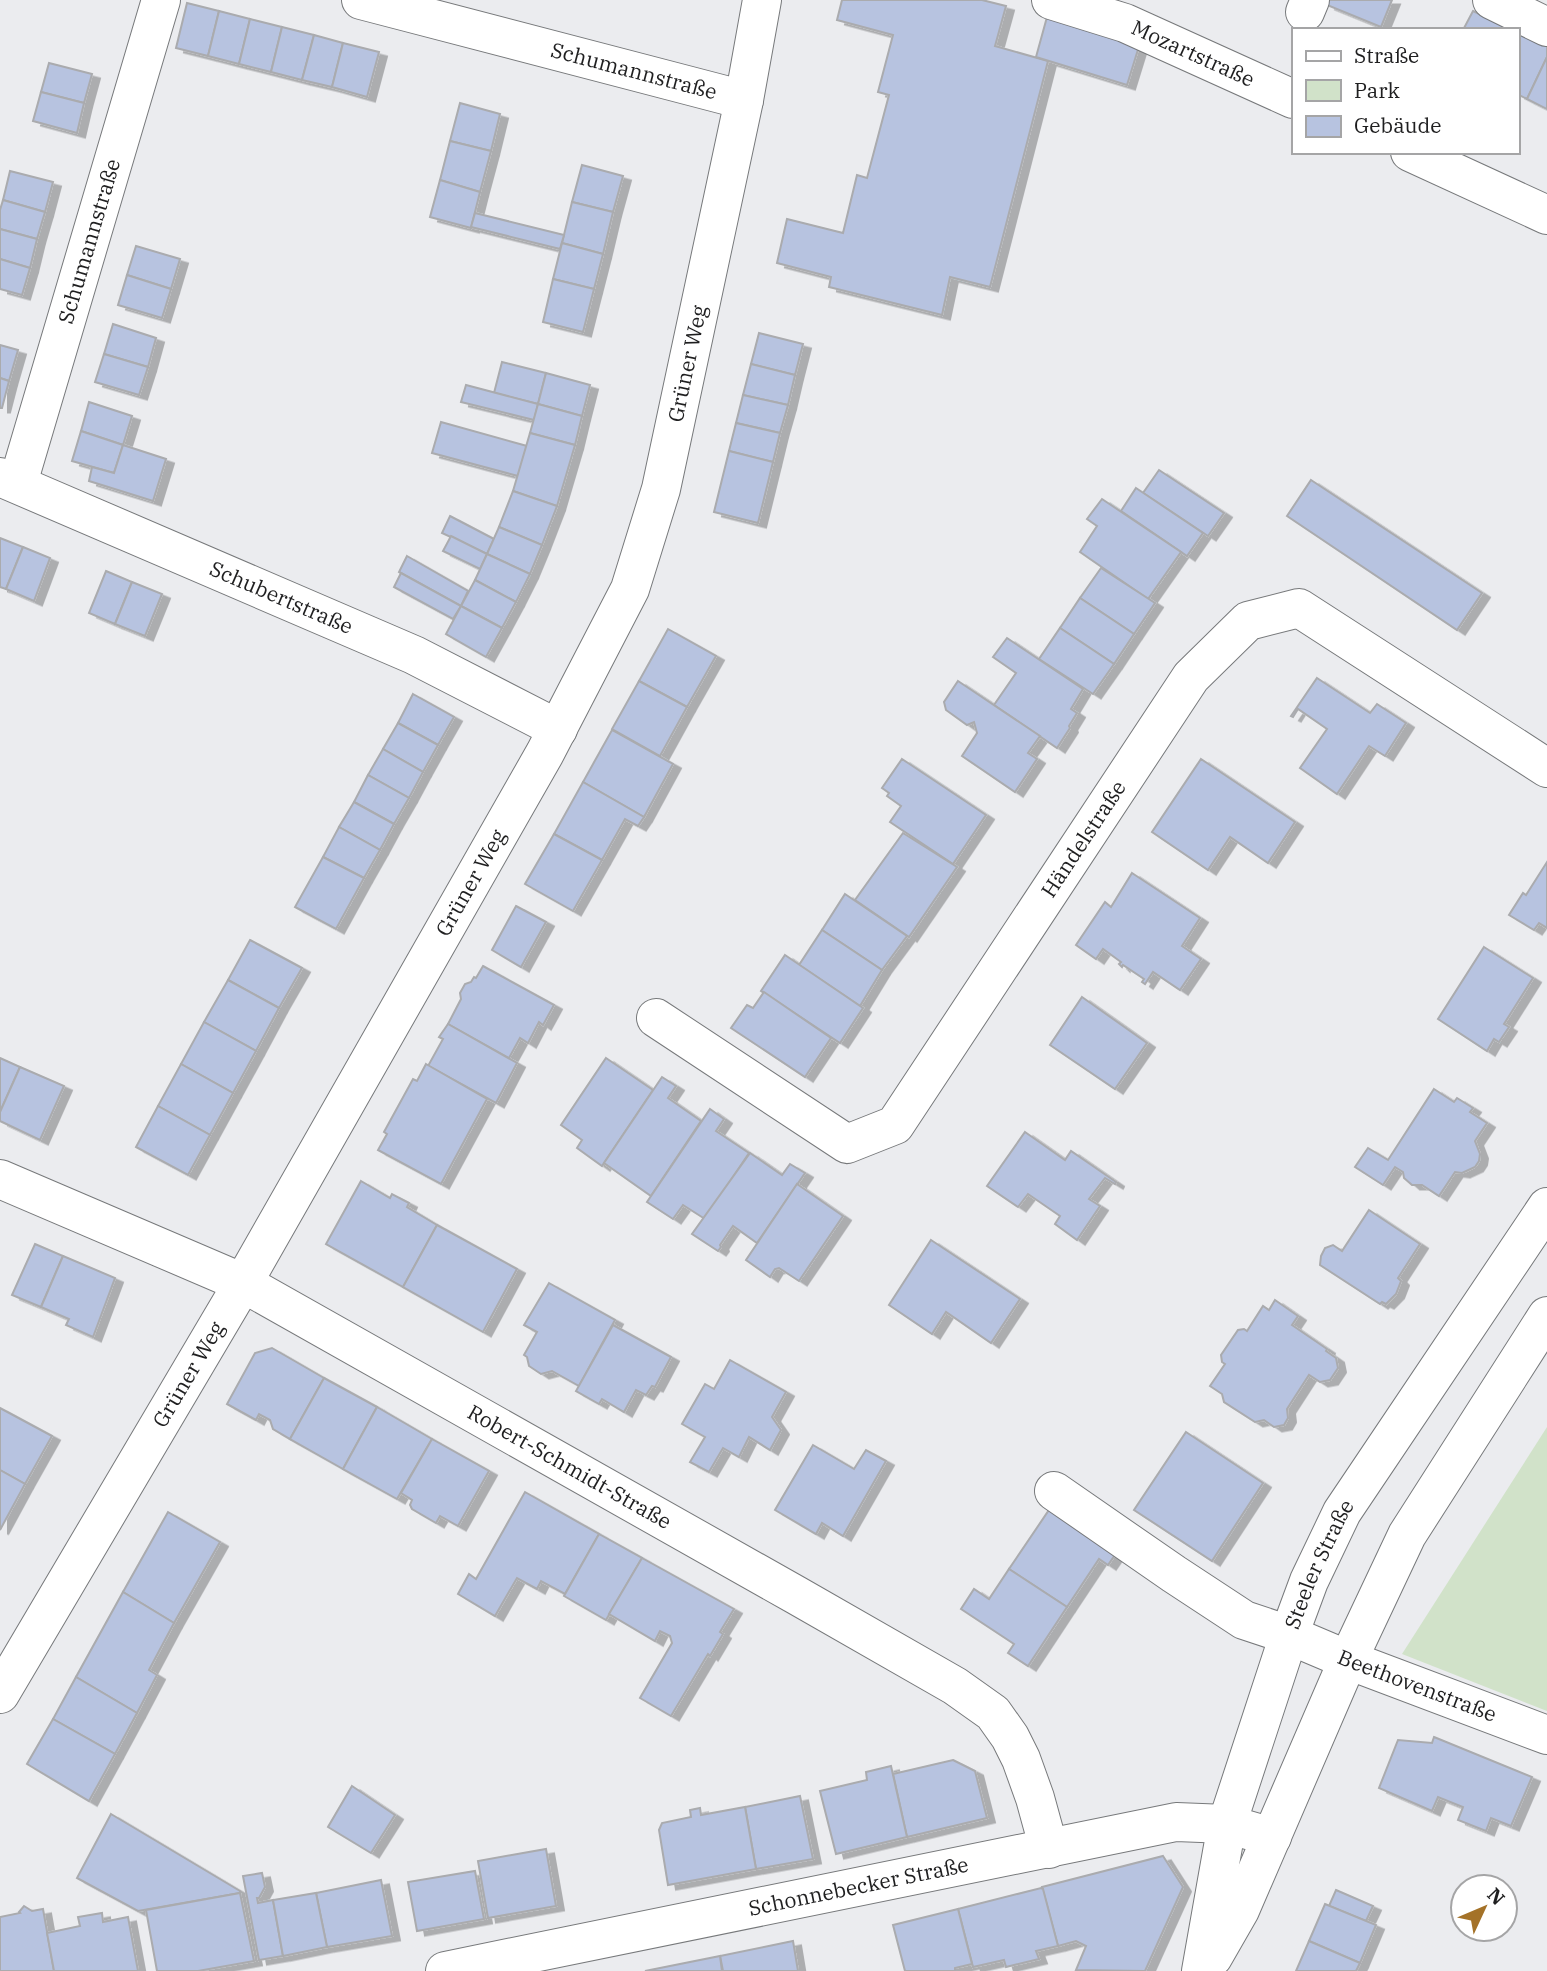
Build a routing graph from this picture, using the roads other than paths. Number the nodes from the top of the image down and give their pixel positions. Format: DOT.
graph roads {
  1 [pos="161,0"];
  2 [pos="361,0"];
  3 [pos="762,0"];
  4 [pos="1051,0"];
  5 [pos="1492,0"];
  6 [pos="1547,27"];
  7 [pos="1292,99"];
  8 [pos="744,100"];
  9 [pos="1414,154"];
  10 [pos="1547,215"];
  11 [pos="9,480"];
  12 [pos="558,729"];
  13 [pos="1547,768"];
  14 [pos="656,1018"];
  15 [pos="0,1179"];
  16 [pos="1547,1207"];
  17 [pos="243,1283"];
  18 [pos="1547,1317"];
  19 [pos="1054,1491"];
  20 [pos="1289,1635"];
  21 [pos="1348,1660"];
  22 [pos="0,1694"];
  23 [pos="1547,1735"];
  24 [pos="1227,1824"];
  25 [pos="1272,1837"];
  26 [pos="1049,1849"];
  27 [pos="445,1971"];
  28 [pos="1203,1971"];
  1 -- 11 [label="street, Schumannstraße"];
  2 -- 8 [label="street, Schumannstraße"];
  3 -- 8 [label="street, Grüner Weg"];
  4 -- 7 [label="street, Mozartstraße"];
  5 -- 6 [label="street"];
  8 -- 12 [label="street, Grüner Weg"];
  9 -- 10 [label="street"];
  11 -- 12 [label="street, Schubertstraße"];
  12 -- 17 [label="street, Grüner Weg"];
  13 -- 14 [label="street, Händelstraße"];
  15 -- 17 [label="street, Robert-Schmidt-Straße"];
  16 -- 20 [label="street, Steeler Straße"];
  17 -- 22 [label="street, Grüner Weg"];
  17 -- 26 [label="street, Robert-Schmidt-Straße"];
  18 -- 21 [label="street, Steeler Straße"];
  19 -- 20 [label="street, Beethovenstraße"];
  20 -- 21 [label="street, Beethovenstraße"];
  20 -- 24 [label="street, Steeler Straße"];
  21 -- 23 [label="street, Beethovenstraße"];
  21 -- 25 [label="street, Steeler Straße"];
  24 -- 25 [label="street, Schonnebecker Straße"];
  24 -- 26 [label="street, Schonnebecker Straße"];
  24 -- 28 [label="street, Steeler Straße"];
  25 -- 28 [label="street, Steeler Straße"];
  26 -- 27 [label="street, Schonnebecker Straße"];
}
